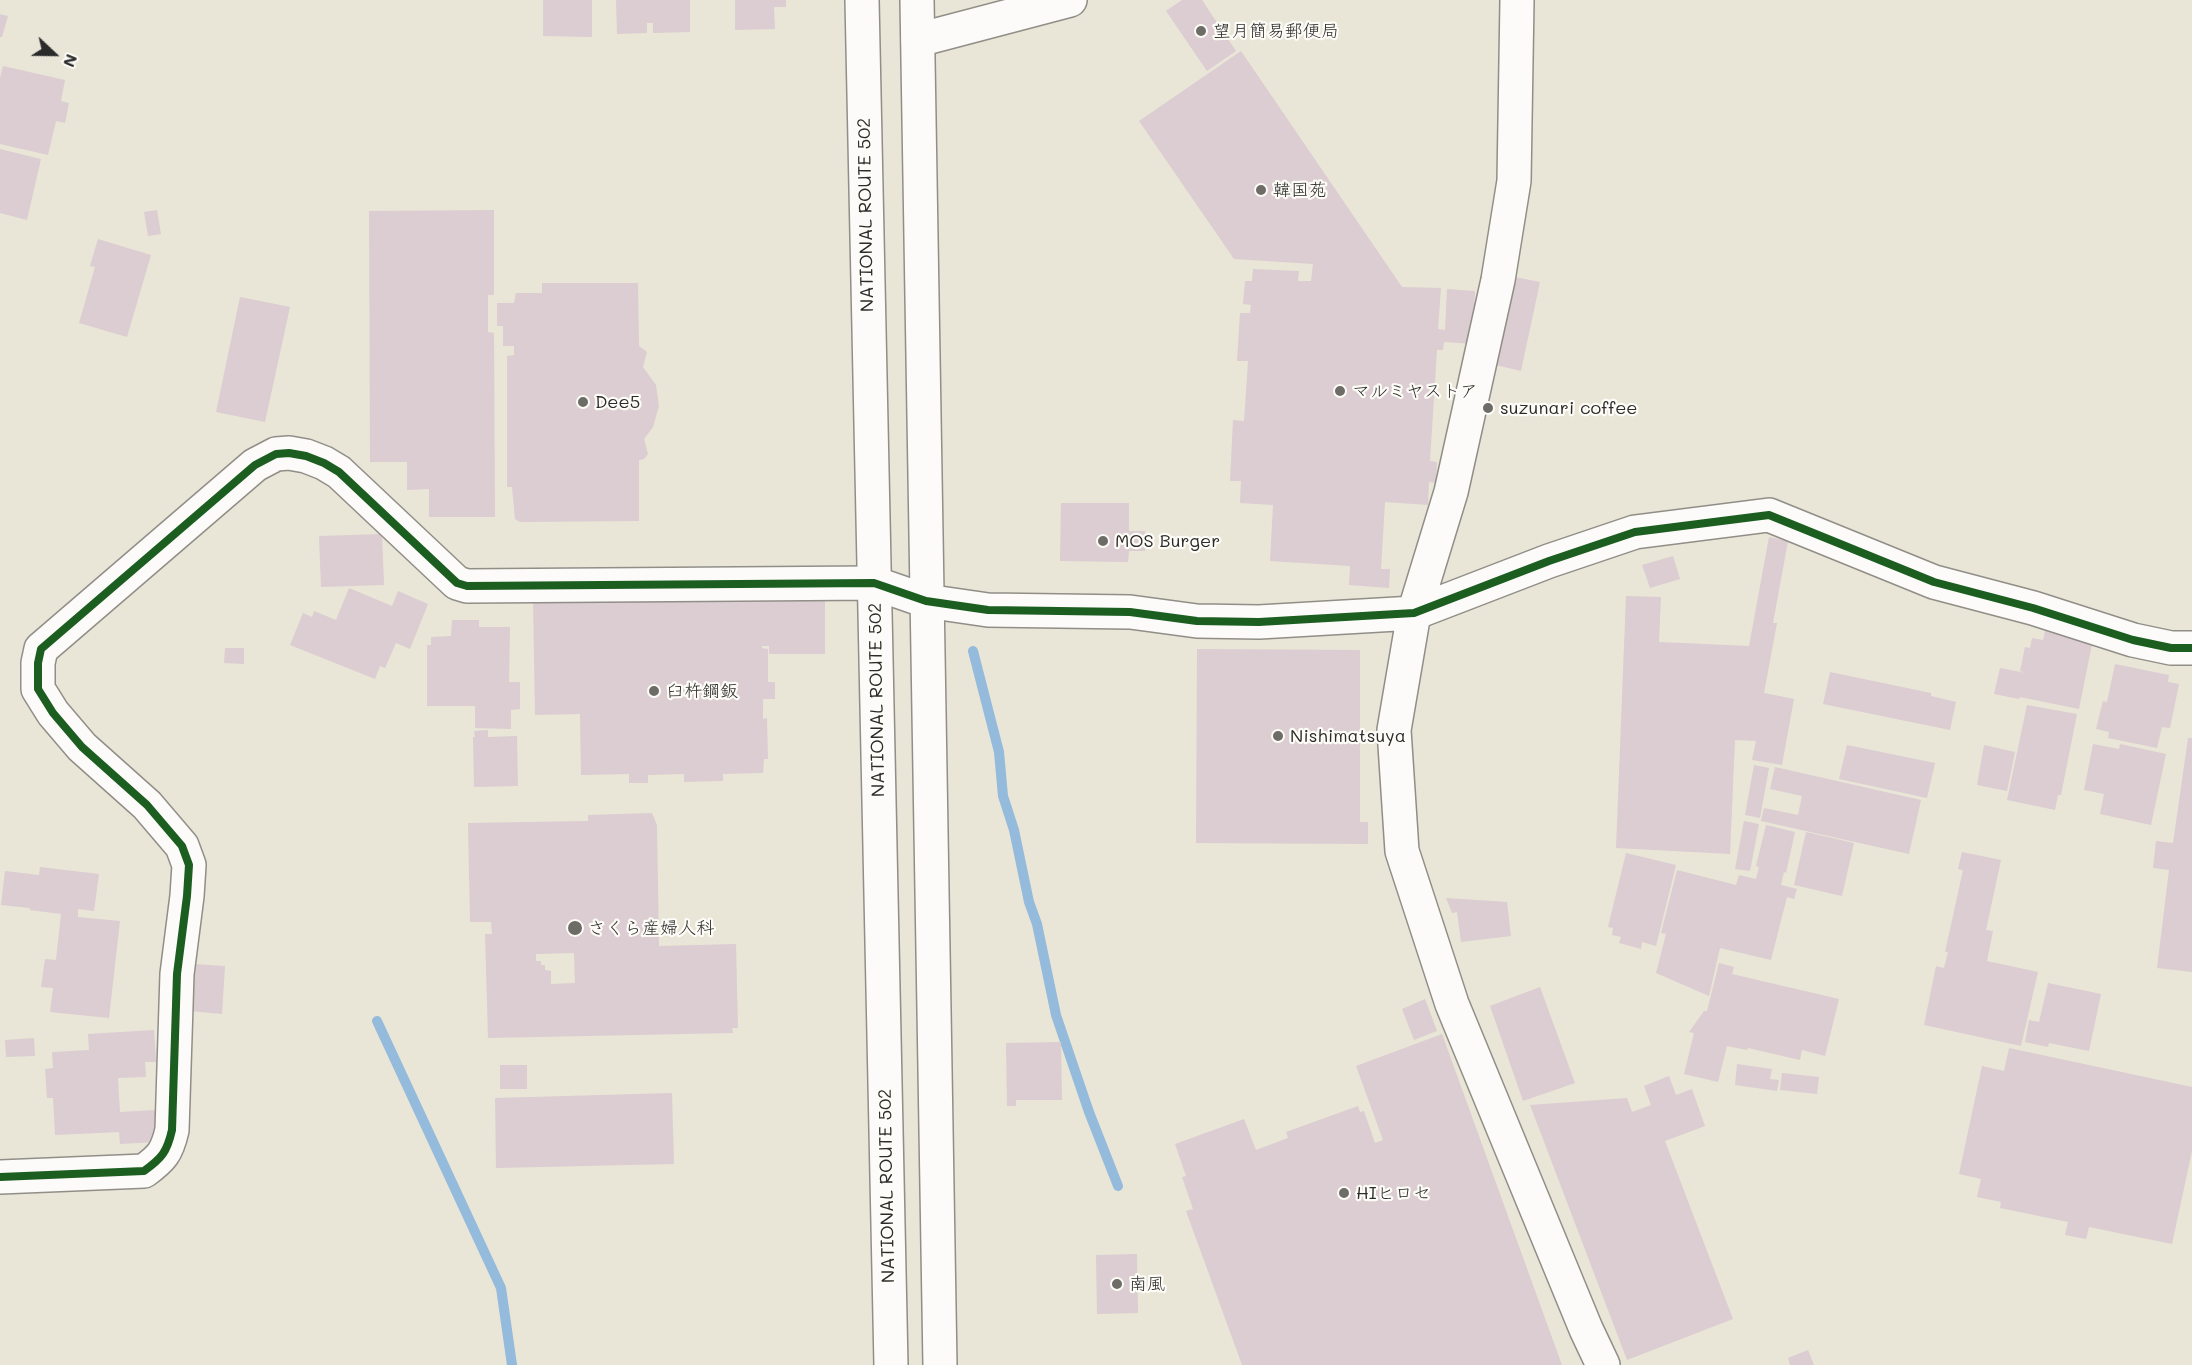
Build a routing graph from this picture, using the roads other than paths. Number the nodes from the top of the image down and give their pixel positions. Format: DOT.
graph roads {
  1 [pos="862,0"];
  2 [pos="917,0"];
  3 [pos="1070,0"];
  4 [pos="1517,0"];
  5 [pos="918,40"];
  6 [pos="874,583"];
  7 [pos="926,601"];
  8 [pos="1414,613"];
  9 [pos="2192,648"];
  10 [pos="0,1177"];
  11 [pos="891,1365"];
  12 [pos="940,1365"];
  13 [pos="1603,1365"];
  1 -- 6 [label="main road, NATIONAL ROUTE 502"];
  2 -- 5 [label="main road"];
  3 -- 5 [label="main road"];
  4 -- 8 [label="main road"];
  5 -- 7 [label="main road"];
  6 -- 7 [label="main road"];
  6 -- 10 [label="main road"];
  6 -- 11 [label="main road, NATIONAL ROUTE 502"];
  7 -- 8 [label="main road"];
  7 -- 12 [label="main road"];
  8 -- 9 [label="main road"];
  8 -- 13 [label="main road"];
}
